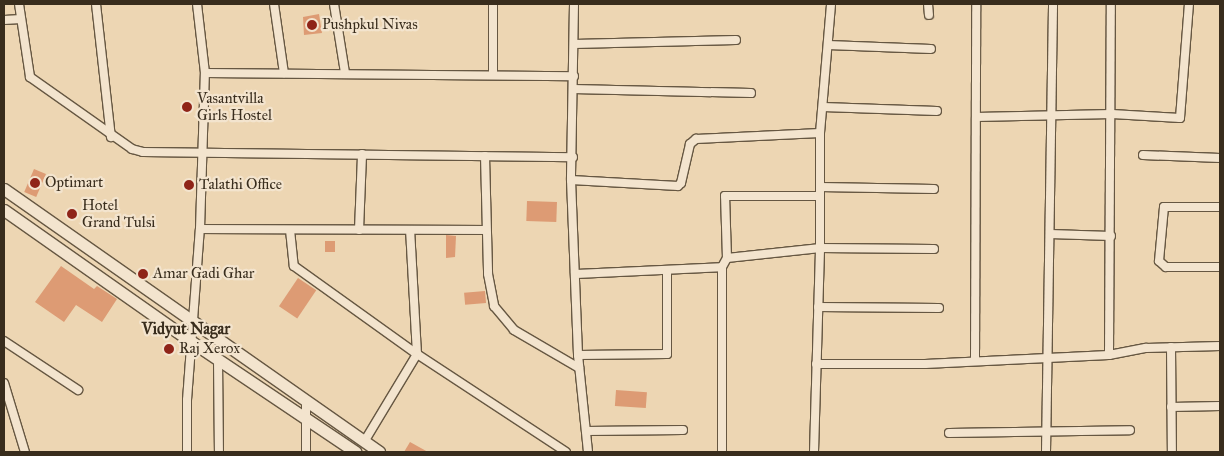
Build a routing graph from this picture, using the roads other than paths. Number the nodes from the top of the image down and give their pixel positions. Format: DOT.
graph roads {
  1 [pos="19,4"];
  2 [pos="96,4"];
  3 [pos="196,4"];
  4 [pos="274,4"];
  5 [pos="334,4"];
  6 [pos="493,4"];
  7 [pos="574,4"];
  8 [pos="831,4"];
  9 [pos="928,4"];
  10 [pos="976,4"];
  11 [pos="1053,4"];
  12 [pos="1111,4"];
  13 [pos="1189,4"];
  14 [pos="929,15"];
  15 [pos="21,18"];
  16 [pos="4,20"];
  17 [pos="736,40"];
  18 [pos="574,44"];
  19 [pos="828,45"];
  20 [pos="931,49"];
  21 [pos="205,74"];
  22 [pos="284,74"];
  23 [pos="344,74"];
  24 [pos="494,75"];
  25 [pos="574,76"];
  26 [pos="574,89"];
  27 [pos="751,93"];
  28 [pos="823,107"];
  29 [pos="937,111"];
  30 [pos="1112,114"];
  31 [pos="1053,116"];
  32 [pos="976,117"];
  33 [pos="820,133"];
  34 [pos="111,137"];
  35 [pos="202,152"];
  36 [pos="362,154"];
  37 [pos="1143,155"];
  38 [pos="485,156"];
  39 [pos="573,157"];
  40 [pos="1220,158"];
  41 [pos="572,180"];
  42 [pos="820,187"];
  43 [pos="4,189"];
  44 [pos="934,189"];
  45 [pos="820,196"];
  46 [pos="1220,207"];
  47 [pos="4,210"];
  48 [pos="200,229"];
  49 [pos="290,230"];
  50 [pos="359,230"];
  51 [pos="410,230"];
  52 [pos="486,230"];
  53 [pos="1050,234"];
  54 [pos="1111,236"];
  55 [pos="820,248"];
  56 [pos="934,249"];
  57 [pos="727,258"];
  58 [pos="722,267"];
  59 [pos="1220,267"];
  60 [pos="667,270"];
  61 [pos="575,274"];
  62 [pos="818,307"];
  63 [pos="938,308"];
  64 [pos="194,323"];
  65 [pos="4,342"];
  66 [pos="192,342"];
  67 [pos="1220,346"];
  68 [pos="1171,347"];
  69 [pos="417,354"];
  70 [pos="578,355"];
  71 [pos="1110,355"];
  72 [pos="1046,358"];
  73 [pos="218,360"];
  74 [pos="975,361"];
  75 [pos="816,364"];
  76 [pos="579,368"];
  77 [pos="4,383"];
  78 [pos="78,390"];
  79 [pos="306,400"];
  80 [pos="1220,406"];
  81 [pos="1171,407"];
  82 [pos="7,413"];
  83 [pos="305,415"];
  84 [pos="683,430"];
  85 [pos="1130,430"];
  86 [pos="586,431"];
  87 [pos="1046,432"];
  88 [pos="948,433"];
  89 [pos="364,442"];
  90 [pos="24,452"];
  91 [pos="187,452"];
  92 [pos="219,452"];
  93 [pos="306,452"];
  94 [pos="356,452"];
  95 [pos="379,452"];
  96 [pos="566,452"];
  97 [pos="588,452"];
  98 [pos="722,452"];
  99 [pos="814,452"];
  100 [pos="1046,452"];
  101 [pos="1172,452"];
  1 -- 15 [label="street"];
  2 -- 34 [label="street"];
  3 -- 21 [label="street"];
  4 -- 22 [label="street"];
  5 -- 23 [label="street"];
  6 -- 24 [label="street"];
  7 -- 18 [label="street"];
  8 -- 19 [label="street"];
  9 -- 14 [label="street"];
  10 -- 32 [label="street"];
  11 -- 31 [label="street"];
  12 -- 30 [label="street"];
  13 -- 30 [label="street"];
  15 -- 16 [label="street"];
  15 -- 34 [label="street"];
  17 -- 18 [label="street"];
  18 -- 25 [label="street"];
  19 -- 20 [label="street"];
  19 -- 28 [label="street"];
  21 -- 22 [label="street"];
  21 -- 35 [label="street"];
  22 -- 23 [label="street"];
  23 -- 24 [label="street"];
  24 -- 25 [label="street"];
  25 -- 26 [label="street"];
  26 -- 27 [label="street"];
  26 -- 39 [label="street"];
  28 -- 29 [label="street"];
  28 -- 33 [label="street"];
  30 -- 31 [label="street"];
  30 -- 54 [label="street"];
  31 -- 32 [label="street"];
  31 -- 53 [label="street"];
  32 -- 74 [label="street"];
  33 -- 41 [label="street"];
  33 -- 42 [label="street"];
  34 -- 35 [label="street"];
  35 -- 36 [label="street"];
  35 -- 48 [label="street"];
  36 -- 38 [label="street"];
  36 -- 50 [label="street"];
  37 -- 40 [label="street"];
  38 -- 39 [label="street"];
  38 -- 52 [label="street"];
  39 -- 41 [label="street"];
  41 -- 61 [label="street"];
  42 -- 44 [label="street"];
  42 -- 45 [label="street"];
  43 -- 64 [label="main road"];
  45 -- 55 [label="street"];
  45 -- 57 [label="street"];
  46 -- 59 [label="street"];
  47 -- 66 [label="main road"];
  48 -- 49 [label="street"];
  48 -- 64 [label="street"];
  49 -- 50 [label="street"];
  49 -- 69 [label="street"];
  50 -- 51 [label="street"];
  51 -- 52 [label="street"];
  51 -- 69 [label="street"];
  52 -- 76 [label="street"];
  53 -- 54 [label="street"];
  53 -- 72 [label="street"];
  54 -- 71 [label="street"];
  55 -- 56 [label="street"];
  55 -- 57 [label="street"];
  55 -- 62 [label="street"];
  57 -- 58 [label="street"];
  58 -- 60 [label="street"];
  58 -- 98 [label="street"];
  60 -- 61 [label="street"];
  60 -- 70 [label="street"];
  61 -- 70 [label="street"];
  62 -- 63 [label="street"];
  62 -- 75 [label="street"];
  64 -- 66 [label="street"];
  64 -- 79 [label="main road"];
  65 -- 78 [label="street"];
  66 -- 73 [label="main road"];
  66 -- 91 [label="street"];
  67 -- 68 [label="street"];
  68 -- 71 [label="street"];
  68 -- 81 [label="street"];
  69 -- 89 [label="street"];
  69 -- 96 [label="street"];
  70 -- 76 [label="street"];
  71 -- 72 [label="street"];
  72 -- 74 [label="street"];
  72 -- 87 [label="street"];
  73 -- 83 [label="main road"];
  73 -- 92 [label="street"];
  74 -- 75 [label="street"];
  75 -- 99 [label="street"];
  76 -- 86 [label="street"];
  77 -- 82 [label="street"];
  79 -- 83 [label="street"];
  79 -- 89 [label="main road"];
  80 -- 81 [label="street"];
  81 -- 101 [label="street"];
  82 -- 90 [label="street"];
  83 -- 93 [label="street"];
  83 -- 94 [label="main road"];
  84 -- 86 [label="street"];
  85 -- 87 [label="street"];
  86 -- 97 [label="street"];
  87 -- 88 [label="street"];
  87 -- 100 [label="street"];
  89 -- 95 [label="main road"];
}
